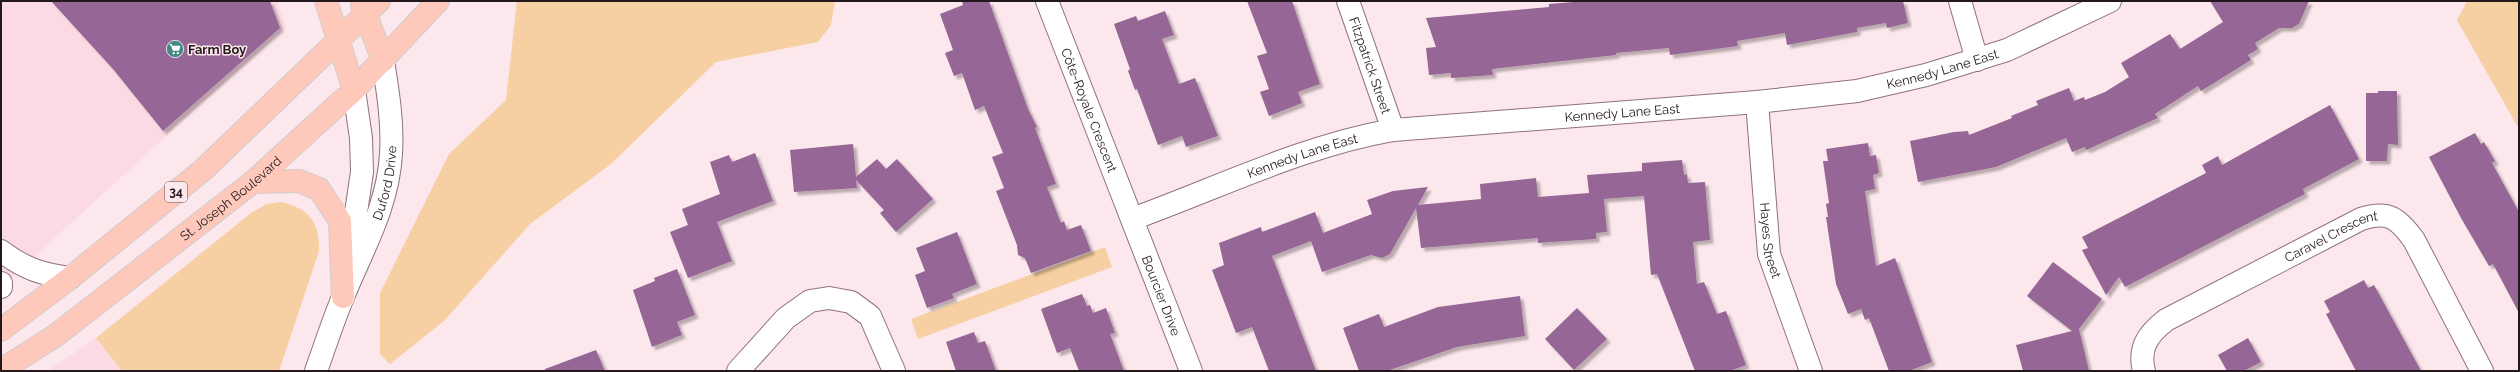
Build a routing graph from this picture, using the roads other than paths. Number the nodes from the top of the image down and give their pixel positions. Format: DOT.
graph roads {
  1 [pos="326,1"];
  2 [pos="438,1"];
  3 [pos="1047,1"];
  4 [pos="1348,1"];
  5 [pos="1960,1"];
  6 [pos="2110,1"];
  7 [pos="369,6"];
  8 [pos="340,40"];
  9 [pos="1977,60"];
  10 [pos="383,61"];
  11 [pos="354,90"];
  12 [pos="1757,102"];
  13 [pos="1393,130"];
  14 [pos="253,182"];
  15 [pos="1132,219"];
  16 [pos="1,251"];
  17 [pos="70,278"];
  18 [pos="1,282"];
  19 [pos="1,287"];
  20 [pos="343,297"];
  21 [pos="1,330"];
  22 [pos="1,370"];
  23 [pos="316,371"];
  24 [pos="738,371"];
  25 [pos="894,371"];
  26 [pos="1191,371"];
  27 [pos="1811,371"];
  28 [pos="2144,371"];
  29 [pos="2482,371"];
  1 -- 8 [label="main road"];
  2 -- 10 [label="main road, St. Joseph Boulevard"];
  3 -- 15 [label="street, Côte-Royale Crescent"];
  4 -- 13 [label="street, Fitzpatrick Street"];
  5 -- 9 [label="street"];
  6 -- 9 [label="street, Kennedy Lane East"];
  7 -- 8 [label="main road, 34"];
  7 -- 10 [label="main road"];
  8 -- 11 [label="main road"];
  8 -- 17 [label="main road, 34"];
  9 -- 12 [label="street, Kennedy Lane East"];
  10 -- 11 [label="main road, St. Joseph Boulevard"];
  10 -- 20 [label="street, Duford Drive"];
  11 -- 14 [label="main road, St. Joseph Boulevard"];
  11 -- 20 [label="street, Duford Drive"];
  12 -- 13 [label="street, Kennedy Lane East"];
  12 -- 27 [label="street, Hayes Street"];
  13 -- 15 [label="street, Kennedy Lane East"];
  14 -- 20 [label="main road"];
  14 -- 22 [label="main road, St. Joseph Boulevard"];
  15 -- 26 [label="street, Bourcier Drive"];
  16 -- 17 [label="street"];
  17 -- 21 [label="main road, 34"];
  18 -- 19 [label="street"];
  20 -- 23 [label="street, Duford Drive"];
  24 -- 25 [label="street"];
  28 -- 29 [label="street, Caravel Crescent"];
}
